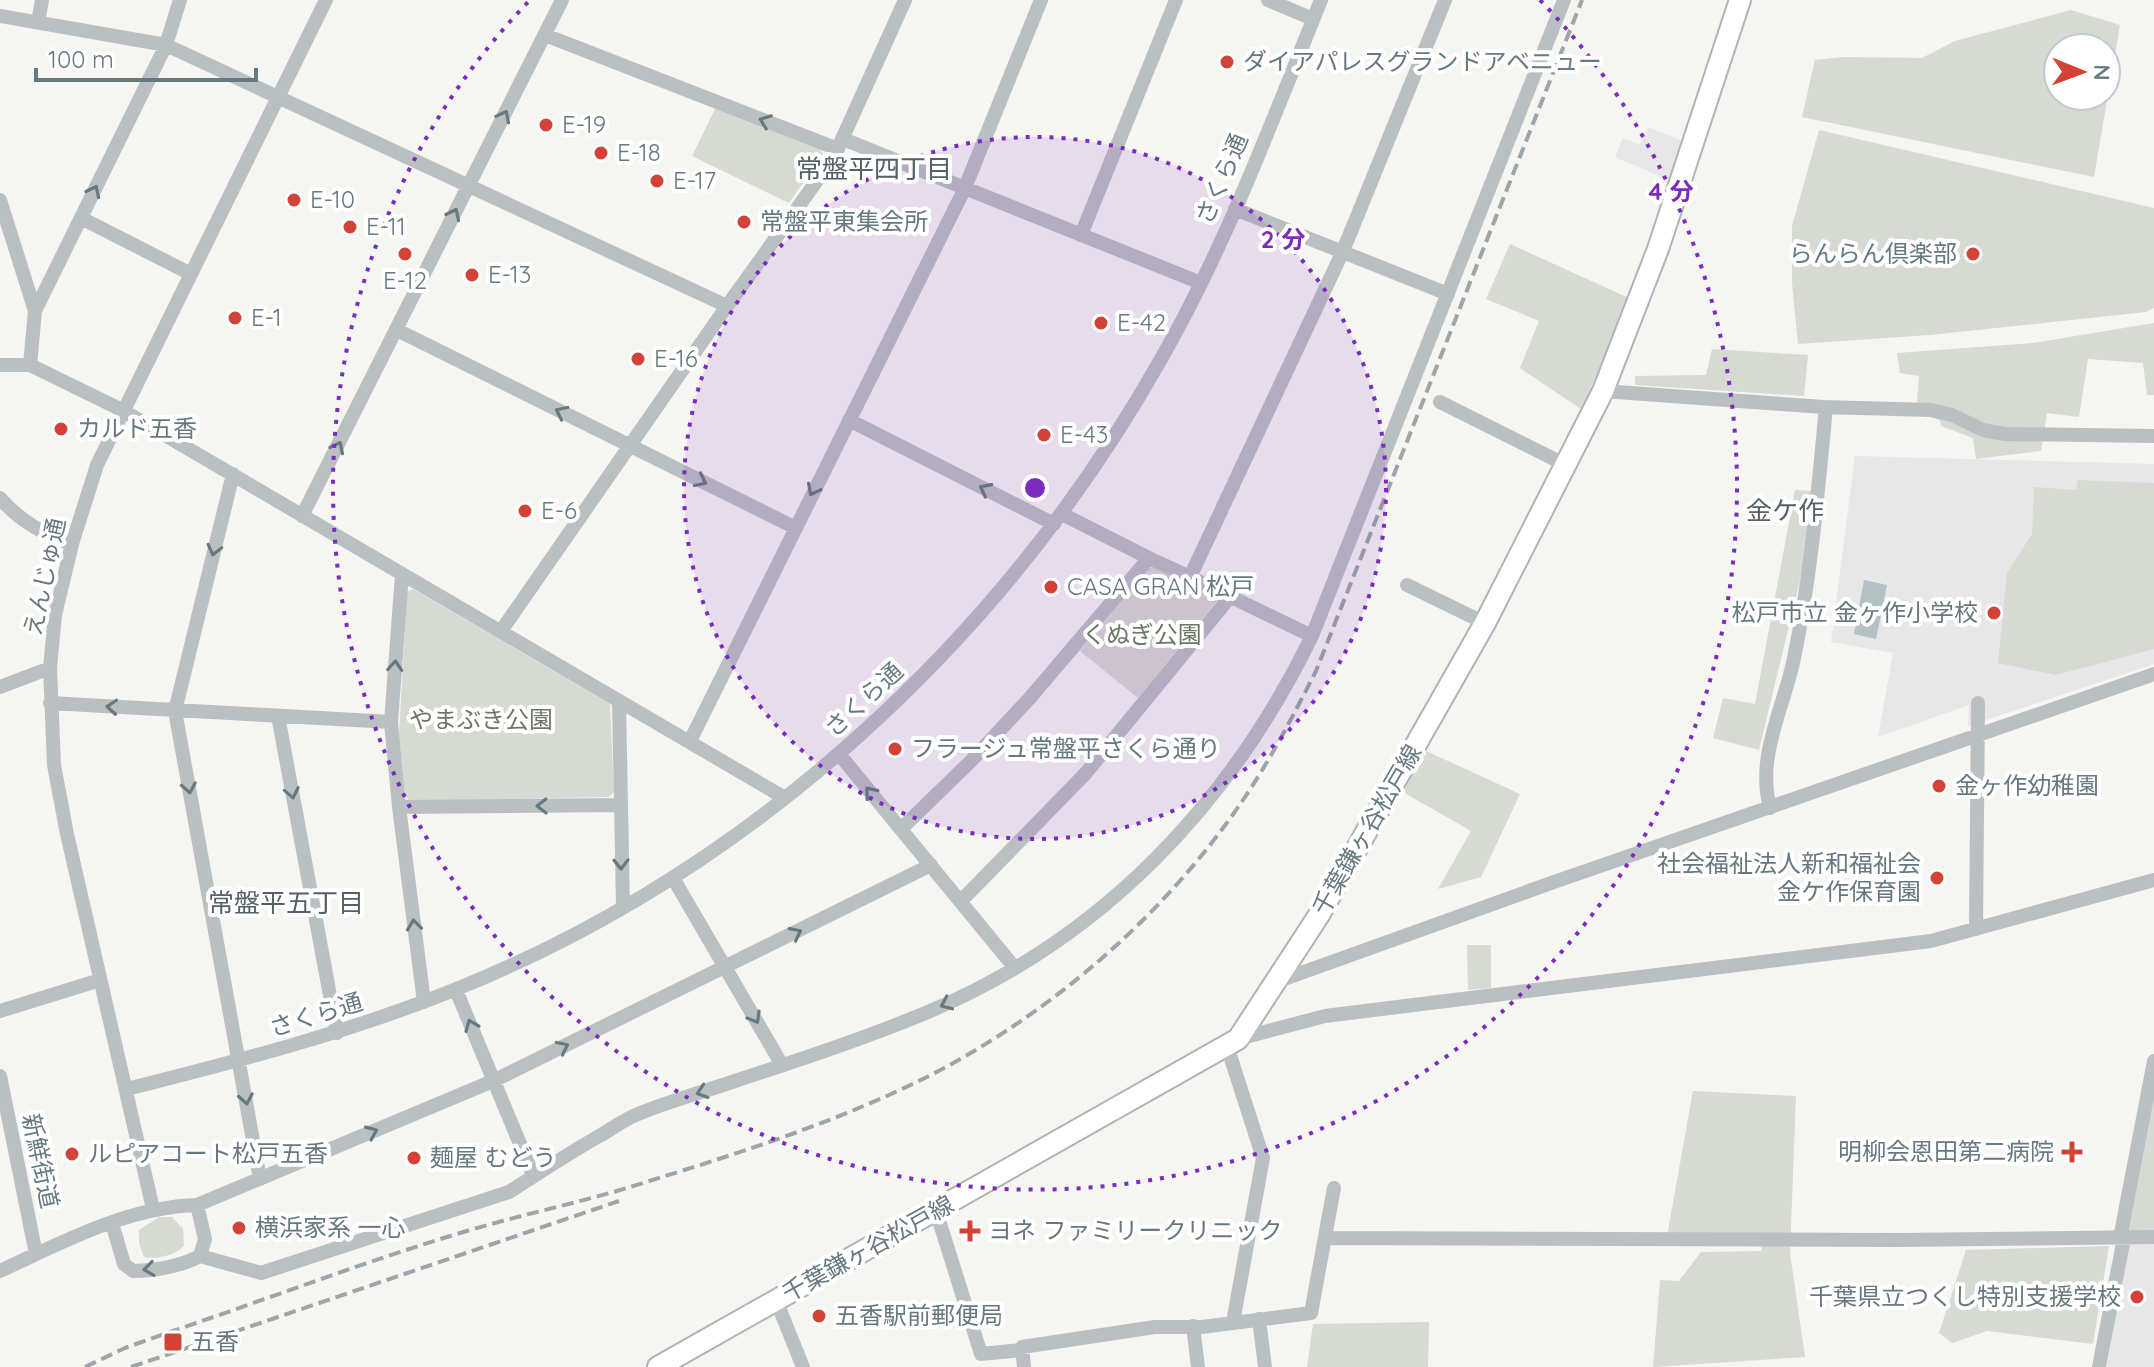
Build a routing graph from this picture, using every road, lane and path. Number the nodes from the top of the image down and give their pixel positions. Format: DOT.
graph roads {
  1 [pos="42,0"];
  2 [pos="180,0"];
  3 [pos="326,0"];
  4 [pos="562,0"];
  5 [pos="905,0"];
  6 [pos="1041,0"];
  7 [pos="1176,0"];
  8 [pos="1268,0"];
  9 [pos="1321,0"];
  10 [pos="1445,0"];
  11 [pos="1564,0"];
  12 [pos="1740,0"];
  13 [pos="0,16"];
  14 [pos="1313,19"];
  15 [pos="38,22"];
  16 [pos="545,35"];
  17 [pos="166,45"];
  18 [pos="279,97"];
  19 [pos="840,144"];
  20 [pos="468,185"];
  21 [pos="964,190"];
  22 [pos="0,200"];
  23 [pos="1235,209"];
  24 [pos="81,218"];
  25 [pos="1081,235"];
  26 [pos="1343,251"];
  27 [pos="191,274"];
  28 [pos="1201,283"];
  29 [pos="1448,294"];
  30 [pos="727,306"];
  31 [pos="35,311"];
  32 [pos="397,330"];
  33 [pos="0,365"];
  34 [pos="30,365"];
  35 [pos="1603,391"];
  36 [pos="1440,402"];
  37 [pos="1826,407"];
  38 [pos="122,410"];
  39 [pos="849,420"];
  40 [pos="2154,436"];
  41 [pos="631,447"];
  42 [pos="1566,465"];
  43 [pos="233,474"];
  44 [pos="0,498"];
  45 [pos="302,516"];
  46 [pos="1058,519"];
  47 [pos="794,527"];
  48 [pos="72,544"];
  49 [pos="1149,558"];
  50 [pos="402,574"];
  51 [pos="1190,577"];
  52 [pos="1407,585"];
  53 [pos="1230,597"];
  54 [pos="1485,623"];
  55 [pos="501,631"];
  56 [pos="1312,636"];
  57 [pos="50,668"];
  58 [pos="2154,674"];
  59 [pos="0,687"];
  60 [pos="619,702"];
  61 [pos="50,703"];
  62 [pos="1978,703"];
  63 [pos="175,711"];
  64 [pos="278,716"];
  65 [pos="391,722"];
  66 [pos="1977,736"];
  67 [pos="690,741"];
  68 [pos="839,754"];
  69 [pos="785,798"];
  70 [pos="620,805"];
  71 [pos="399,807"];
  72 [pos="1770,808"];
  73 [pos="901,829"];
  74 [pos="931,865"];
  75 [pos="673,878"];
  76 [pos="2154,880"];
  77 [pos="961,901"];
  78 [pos="623,907"];
  79 [pos="1976,929"];
  80 [pos="726,968"];
  81 [pos="1015,968"];
  82 [pos="100,980"];
  83 [pos="1276,982"];
  84 [pos="456,990"];
  85 [pos="424,1002"];
  86 [pos="0,1011"];
  87 [pos="337,1033"];
  88 [pos="1232,1043"];
  89 [pos="2154,1061"];
  90 [pos="240,1062"];
  91 [pos="782,1065"];
  92 [pos="0,1076"];
  93 [pos="493,1081"];
  94 [pos="127,1089"];
  95 [pos="533,1175"];
  96 [pos="260,1179"];
  97 [pos="1334,1188"];
  98 [pos="197,1205"];
  99 [pos="153,1209"];
  100 [pos="936,1211"];
  101 [pos="112,1223"];
  102 [pos="2154,1237"];
  103 [pos="1325,1238"];
  104 [pos="2122,1238"];
  105 [pos="36,1254"];
  106 [pos="200,1256"];
  107 [pos="0,1271"];
  108 [pos="776,1300"];
  109 [pos="1259,1319"];
  110 [pos="1233,1322"];
  111 [pos="1193,1326"];
  112 [pos="1022,1348"];
  113 [pos="658,1367"];
  114 [pos="803,1367"];
  115 [pos="1024,1367"];
  116 [pos="1198,1367"];
  117 [pos="1265,1367"];
  118 [pos="2099,1367"];
  1 -- 15 [label="street"];
  2 -- 17 [label="street"];
  3 -- 18 [label="street, えんじゅ通"];
  4 -- 16 [label="street"];
  5 -- 19 [label="street"];
  6 -- 21 [label="street"];
  7 -- 25 [label="street"];
  8 -- 14 [label="street"];
  9 -- 14 [label="street, さくら通"];
  10 -- 26 [label="street"];
  11 -- 29 [label="street"];
  12 -- 35 [label="main road, 千葉鎌ヶ谷松戸線"];
  13 -- 15 [label="street"];
  14 -- 23 [label="street, さくら通"];
  15 -- 17 [label="street"];
  19 -- 16 [label="street, one-way"];
  20 -- 16 [label="street, one-way"];
  17 -- 18 [label="street"];
  24 -- 17 [label="street, one-way"];
  18 -- 20 [label="street"];
  18 -- 27 [label="street, えんじゅ通"];
  19 -- 21 [label="street"];
  19 -- 30 [label="street"];
  20 -- 30 [label="street"];
  32 -- 20 [label="street, one-way"];
  21 -- 25 [label="street"];
  21 -- 39 [label="street"];
  22 -- 31 [label="street"];
  23 -- 26 [label="street"];
  23 -- 28 [label="street, さくら通"];
  24 -- 27 [label="street"];
  24 -- 31 [label="street"];
  25 -- 28 [label="street"];
  26 -- 29 [label="street"];
  26 -- 51 [label="street"];
  27 -- 38 [label="street, えんじゅ通"];
  28 -- 46 [label="street, さくら通"];
  29 -- 56 [label="street"];
  30 -- 41 [label="street"];
  31 -- 34 [label="street"];
  41 -- 32 [label="street, one-way"];
  45 -- 32 [label="street, one-way"];
  33 -- 34 [label="street"];
  34 -- 38 [label="street"];
  35 -- 37 [label="street"];
  35 -- 42 [label="main road, 千葉鎌ヶ谷松戸線"];
  36 -- 42 [label="street"];
  37 -- 40 [label="street"];
  37 -- 72 [label="street"];
  38 -- 43 [label="street"];
  38 -- 48 [label="street, えんじゅ通"];
  46 -- 39 [label="street, one-way"];
  39 -- 47 [label="street, one-way"];
  41 -- 47 [label="street, one-way"];
  41 -- 55 [label="street"];
  42 -- 54 [label="main road, 千葉鎌ヶ谷松戸線"];
  43 -- 45 [label="street"];
  43 -- 63 [label="street, one-way"];
  44 -- 48 [label="street"];
  45 -- 50 [label="street"];
  46 -- 49 [label="street"];
  46 -- 68 [label="street, さくら通"];
  47 -- 67 [label="street"];
  48 -- 57 [label="street, えんじゅ通"];
  49 -- 51 [label="street"];
  49 -- 73 [label="street"];
  50 -- 55 [label="street"];
  65 -- 50 [label="street, one-way"];
  51 -- 53 [label="street"];
  52 -- 54 [label="street"];
  53 -- 56 [label="street"];
  53 -- 77 [label="street"];
  54 -- 83 [label="main road, 千葉鎌ヶ谷松戸線"];
  55 -- 60 [label="street"];
  56 -- 81 [label="street"];
  57 -- 59 [label="street"];
  57 -- 61 [label="street, えんじゅ通"];
  58 -- 66 [label="street"];
  60 -- 67 [label="street"];
  60 -- 70 [label="street"];
  63 -- 61 [label="street, one-way"];
  61 -- 82 [label="street, えんじゅ通"];
  62 -- 66 [label="street"];
  63 -- 64 [label="street"];
  63 -- 90 [label="street, one-way"];
  64 -- 65 [label="street"];
  64 -- 87 [label="street, one-way"];
  65 -- 71 [label="street"];
  66 -- 72 [label="street"];
  66 -- 79 [label="street"];
  67 -- 69 [label="street"];
  68 -- 69 [label="street, さくら通"];
  73 -- 68 [label="street, one-way"];
  69 -- 75 [label="street, さくら通"];
  70 -- 71 [label="street, one-way"];
  70 -- 78 [label="street, one-way"];
  85 -- 71 [label="street, one-way"];
  72 -- 83 [label="street"];
  73 -- 74 [label="street"];
  74 -- 77 [label="street"];
  80 -- 74 [label="street, one-way"];
  75 -- 78 [label="street, さくら通"];
  75 -- 80 [label="street"];
  76 -- 79 [label="street"];
  77 -- 81 [label="street"];
  78 -- 84 [label="street, さくら通"];
  79 -- 88 [label="street"];
  80 -- 91 [label="street, one-way"];
  93 -- 80 [label="street, one-way"];
  81 -- 91 [label="street, one-way"];
  82 -- 86 [label="street"];
  82 -- 94 [label="street, えんじゅ通"];
  83 -- 88 [label="main road, 千葉鎌ヶ谷松戸線"];
  84 -- 85 [label="street, さくら通"];
  93 -- 84 [label="street, one-way"];
  85 -- 87 [label="street, さくら通"];
  87 -- 90 [label="street, さくら通"];
  88 -- 100 [label="main road, 千葉鎌ヶ谷松戸線"];
  88 -- 110 [label="street"];
  89 -- 104 [label="street"];
  90 -- 94 [label="street, さくら通"];
  90 -- 96 [label="street, one-way"];
  91 -- 95 [label="street, one-way"];
  92 -- 105 [label="street, 新鮮街道"];
  93 -- 95 [label="street"];
  96 -- 93 [label="street, one-way"];
  94 -- 99 [label="street, えんじゅ通"];
  95 -- 106 [label="street"];
  96 -- 98 [label="street"];
  97 -- 103 [label="street"];
  98 -- 99 [label="street"];
  98 -- 106 [label="street"];
  99 -- 101 [label="street"];
  100 -- 108 [label="main road, 千葉鎌ヶ谷松戸線"];
  100 -- 112 [label="street"];
  101 -- 105 [label="street"];
  106 -- 101 [label="street, one-way"];
  102 -- 104 [label="street"];
  103 -- 104 [label="street"];
  103 -- 109 [label="street"];
  104 -- 118 [label="street"];
  105 -- 107 [label="street"];
  108 -- 113 [label="main road, 千葉鎌ヶ谷松戸線"];
  108 -- 114 [label="street"];
  109 -- 110 [label="street"];
  109 -- 117 [label="street"];
  110 -- 111 [label="street"];
  111 -- 112 [label="street"];
  111 -- 116 [label="street"];
  112 -- 115 [label="street"];
}
